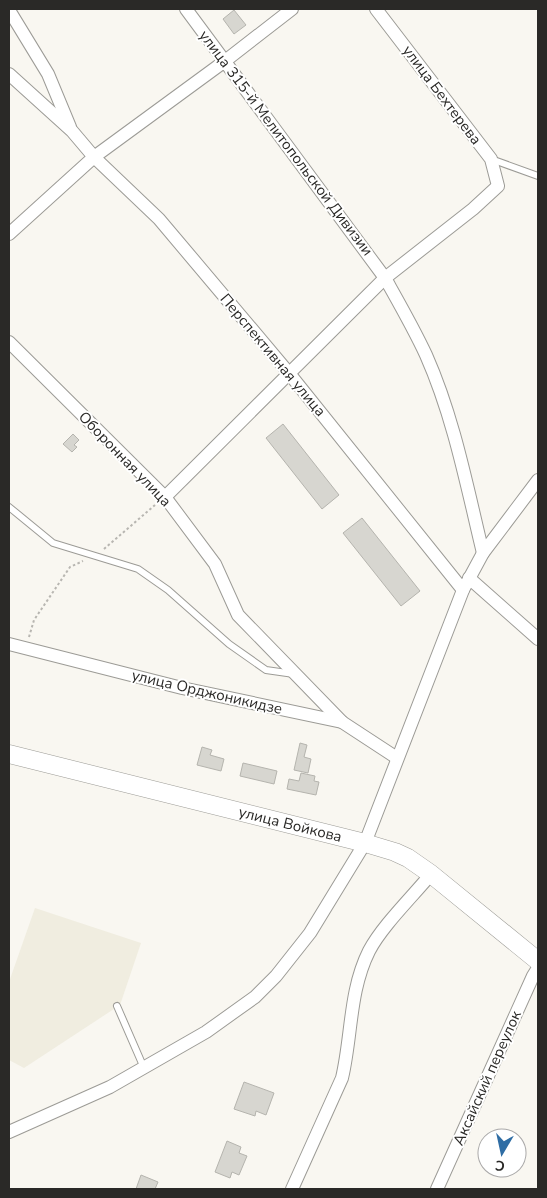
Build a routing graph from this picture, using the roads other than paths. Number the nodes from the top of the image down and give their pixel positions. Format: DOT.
graph roads {
  1 [pos="186,9"];
  2 [pos="292,9"];
  3 [pos="376,9"];
  4 [pos="9,10"];
  5 [pos="225,61"];
  6 [pos="9,74"];
  7 [pos="72,131"];
  8 [pos="94,157"];
  9 [pos="491,159"];
  10 [pos="538,176"];
  11 [pos="9,234"];
  12 [pos="385,278"];
  13 [pos="9,342"];
  14 [pos="288,372"];
  15 [pos="538,480"];
  16 [pos="165,496"];
  17 [pos="9,507"];
  18 [pos="483,553"];
  19 [pos="469,578"];
  20 [pos="463,590"];
  21 [pos="538,638"];
  22 [pos="9,644"];
  23 [pos="295,674"];
  24 [pos="342,722"];
  25 [pos="9,754"];
  26 [pos="396,758"];
  27 [pos="365,842"];
  28 [pos="431,874"];
  29 [pos="538,961"];
  30 [pos="538,968"];
  31 [pos="117,1006"];
  32 [pos="144,1068"];
  33 [pos="9,1132"];
  34 [pos="292,1189"];
  35 [pos="437,1189"];
  1 -- 5 [label="street, улица 315-й Мелитопольской Дивизии"];
  2 -- 5 [label="street"];
  3 -- 9 [label="street, улица Бехтерева"];
  4 -- 7 [label="street, Перспективная улица"];
  5 -- 8 [label="street"];
  5 -- 12 [label="street, улица 315-й Мелитопольской Дивизии"];
  6 -- 7 [label="street, Перспективная улица"];
  7 -- 8 [label="street, Перспективная улица"];
  8 -- 11 [label="street"];
  8 -- 14 [label="street, Перспективная улица"];
  9 -- 10 [label="lane"];
  9 -- 12 [label="street, улица Бехтерева"];
  12 -- 14 [label="street"];
  12 -- 18 [label="street, улица 315-й Мелитопольской Дивизии"];
  13 -- 16 [label="street, Оборонная улица"];
  14 -- 16 [label="street"];
  14 -- 20 [label="street, Перспективная улица"];
  15 -- 18 [label="street"];
  16 -- 23 [label="street, Оборонная улица"];
  17 -- 23 [label="lane"];
  18 -- 19 [label="street"];
  19 -- 20 [label="street"];
  19 -- 21 [label="street"];
  20 -- 26 [label="street"];
  22 -- 24 [label="street, улица Орджоникидзе"];
  23 -- 24 [label="street, Оборонная улица"];
  24 -- 26 [label="street, улица Орджоникидзе"];
  25 -- 27 [label="street, улица Войкова"];
  26 -- 27 [label="street"];
  27 -- 28 [label="street, улица Войкова"];
  27 -- 32 [label="street"];
  28 -- 29 [label="street, улица Войкова"];
  28 -- 34 [label="street"];
  30 -- 35 [label="street, Аксайский переулок"];
  31 -- 32 [label="lane"];
  32 -- 33 [label="street"];
}
